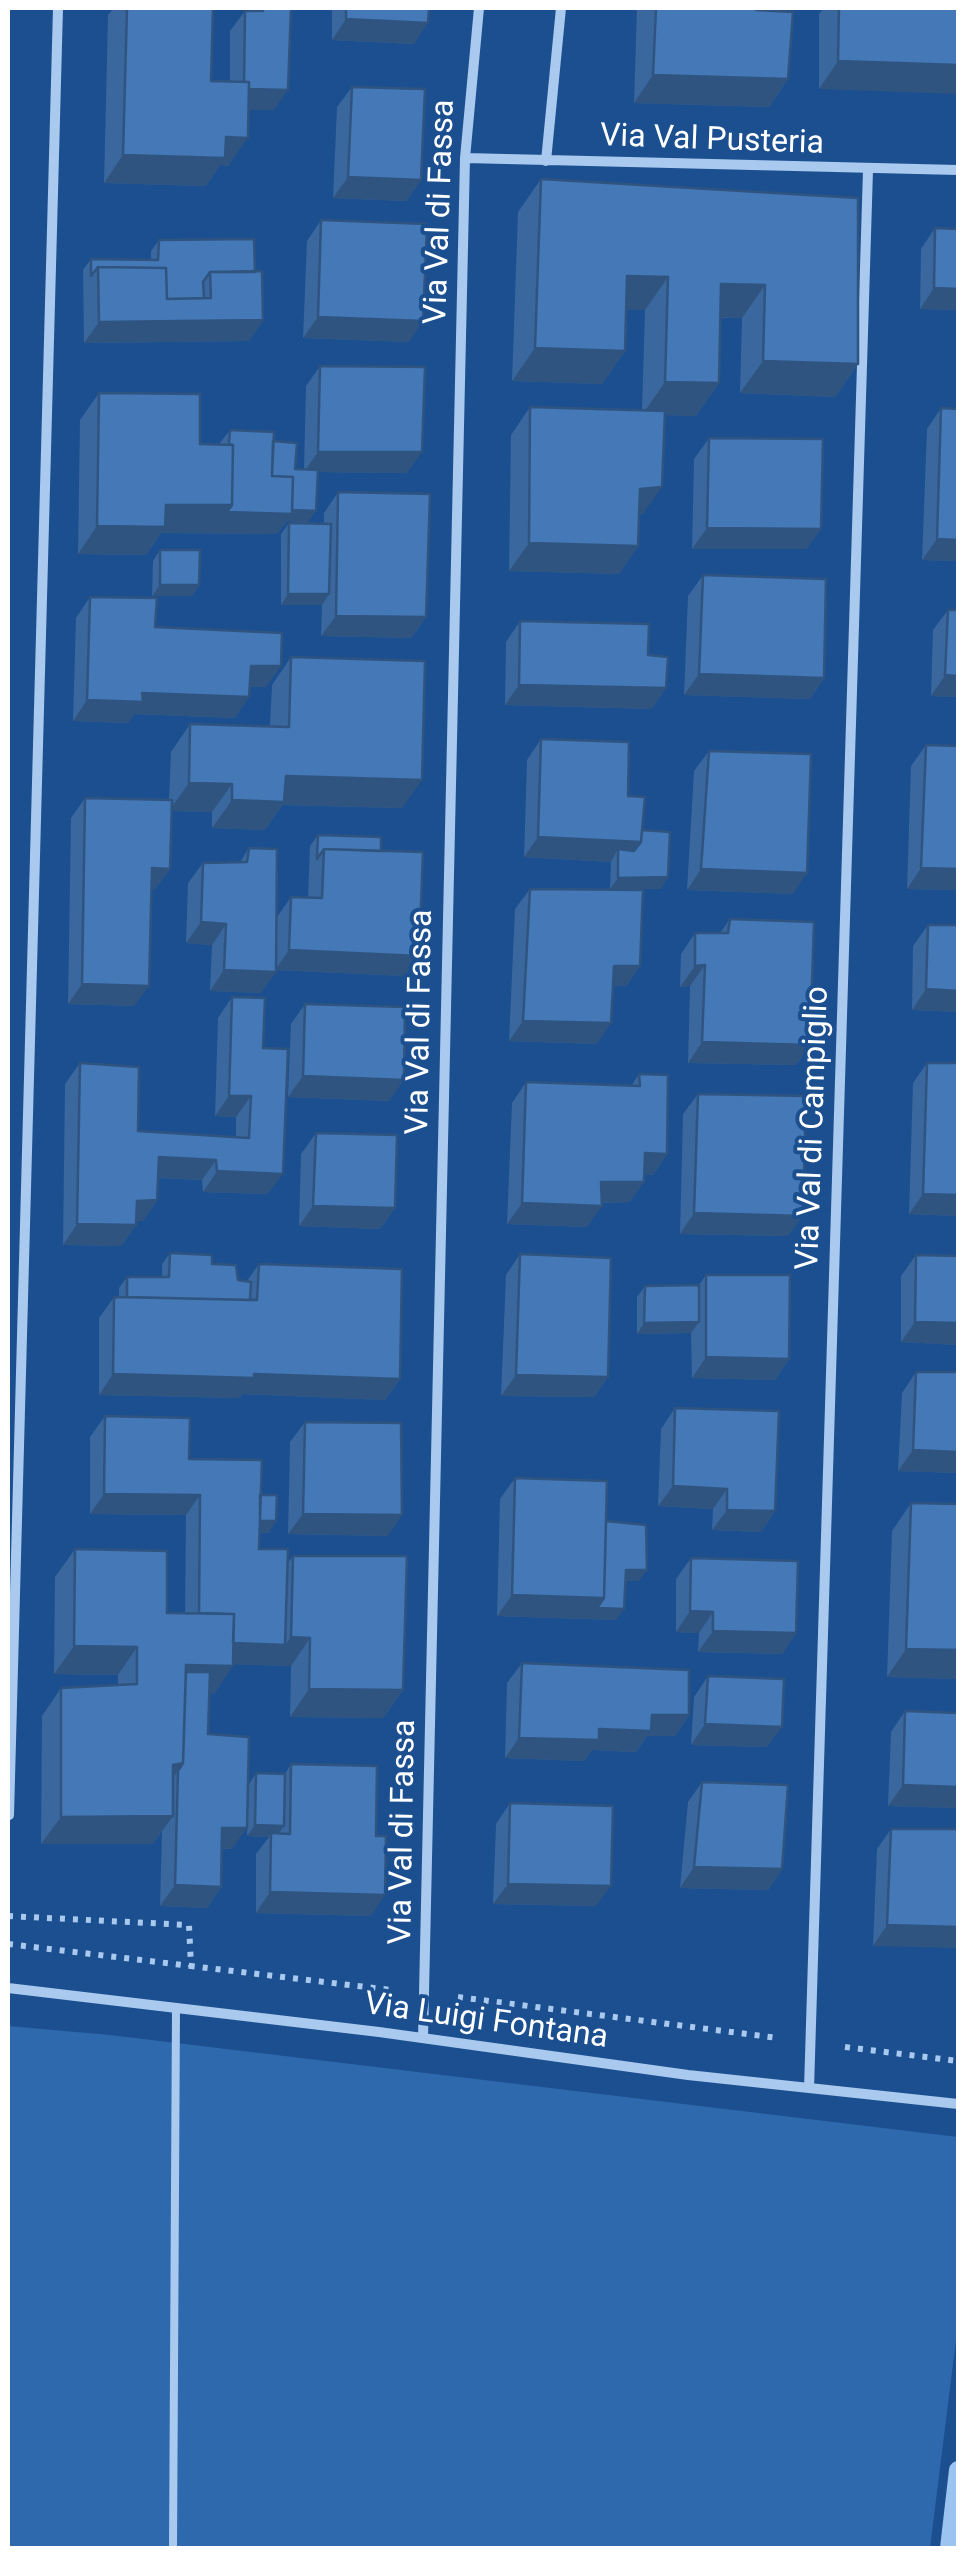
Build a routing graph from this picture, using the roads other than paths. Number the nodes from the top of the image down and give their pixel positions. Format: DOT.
graph roads {
  1 [pos="58,8"];
  2 [pos="479,8"];
  3 [pos="561,8"];
  4 [pos="464,158"];
  5 [pos="546,162"];
  6 [pos="868,170"];
  7 [pos="958,170"];
  8 [pos="9,1815"];
  9 [pos="8,1988"];
  10 [pos="176,2008"];
  11 [pos="424,2038"];
  12 [pos="809,2088"];
  13 [pos="958,2104"];
  14 [pos="173,2548"];
  1 -- 8 [label="street"];
  2 -- 4 [label="street, Via Val di Fassa"];
  3 -- 5 [label="street"];
  4 -- 5 [label="street, Via Val Pusteria"];
  4 -- 11 [label="street, Via Val di Fassa"];
  5 -- 6 [label="street, Via Val Pusteria"];
  6 -- 7 [label="street, Via Val Pusteria"];
  6 -- 12 [label="street, Via Val di Campiglio"];
  9 -- 10 [label="street, Via Luigi Fontana"];
  10 -- 11 [label="street, Via Luigi Fontana"];
  10 -- 14 [label="lane"];
  11 -- 12 [label="street, Via Luigi Fontana"];
  12 -- 13 [label="street, Via Luigi Fontana"];
}
